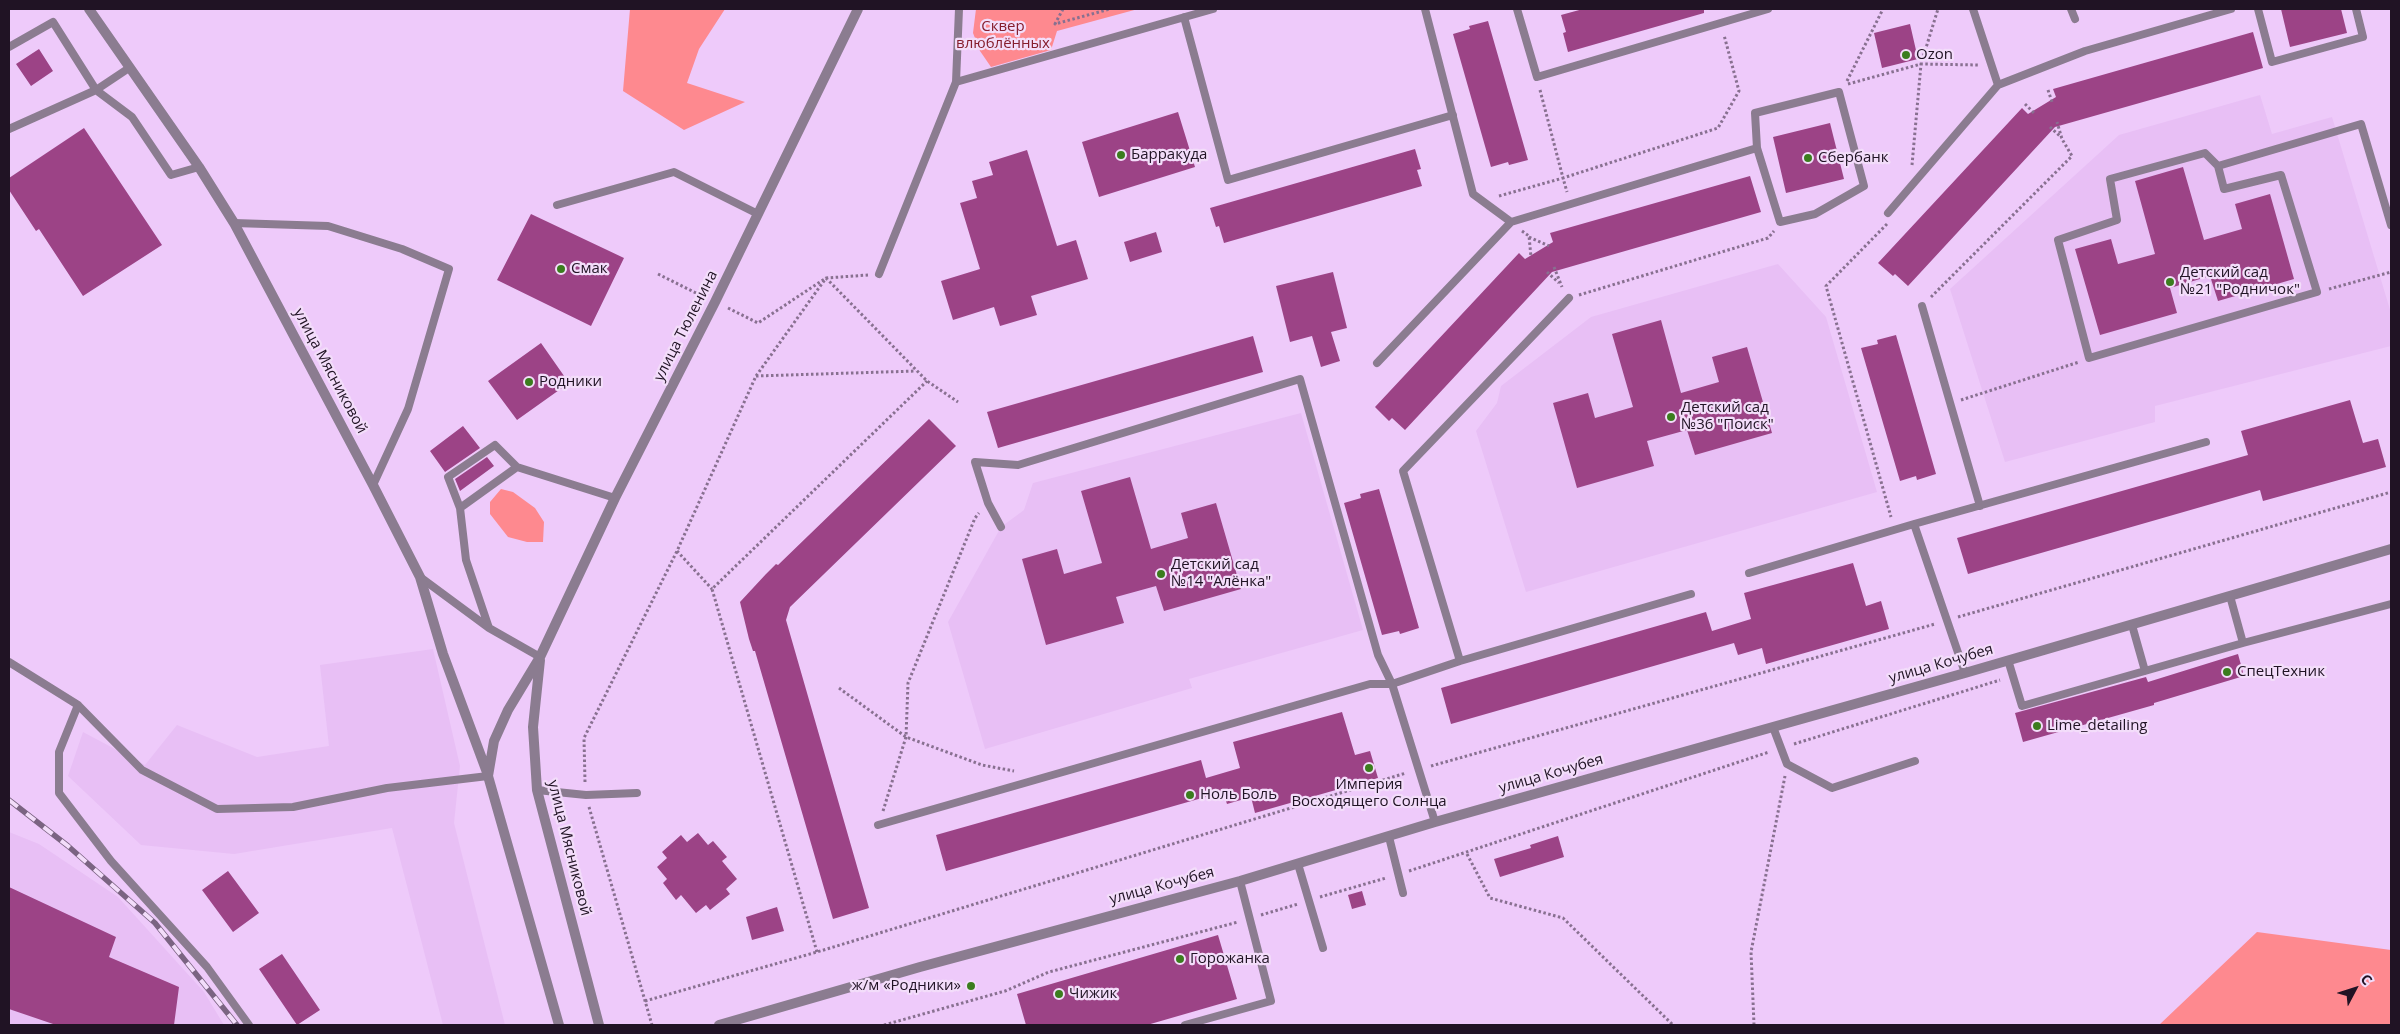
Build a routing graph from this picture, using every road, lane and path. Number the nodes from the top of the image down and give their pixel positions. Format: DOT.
graph roads {
  1 [pos="90,9"];
  2 [pos="858,9"];
  3 [pos="959,9"];
  4 [pos="1063,9"];
  5 [pos="1110,9"];
  6 [pos="1213,9"];
  7 [pos="1425,9"];
  8 [pos="1517,9"];
  9 [pos="1768,9"];
  10 [pos="1883,9"];
  11 [pos="1938,9"];
  12 [pos="1973,9"];
  13 [pos="2071,9"];
  14 [pos="2231,9"];
  15 [pos="2258,9"];
  16 [pos="2356,9"];
  17 [pos="1184,17"];
  18 [pos="2075,19"];
  19 [pos="1720,23"];
  20 [pos="9,47"];
  21 [pos="1921,64"];
  22 [pos="1992,65"];
  23 [pos="129,68"];
  24 [pos="1537,77"];
  25 [pos="956,82"];
  26 [pos="1998,85"];
  27 [pos="96,90"];
  28 [pos="2048,90"];
  29 [pos="2052,102"];
  30 [pos="2025,104"];
  31 [pos="2034,113"];
  32 [pos="1453,115"];
  33 [pos="2057,122"];
  34 [pos="2050,127"];
  35 [pos="9,129"];
  36 [pos="2062,139"];
  37 [pos="1757,148"];
  38 [pos="2218,166"];
  39 [pos="198,167"];
  40 [pos="1563,178"];
  41 [pos="1910,188"];
  42 [pos="1483,201"];
  43 [pos="557,205"];
  44 [pos="1888,213"];
  45 [pos="758,214"];
  46 [pos="1510,222"];
  47 [pos="1780,222"];
  48 [pos="234,223"];
  49 [pos="2391,225"];
  50 [pos="1529,236"];
  51 [pos="1549,246"];
  52 [pos="1531,257"];
  53 [pos="1554,267"];
  54 [pos="1547,272"];
  55 [pos="2391,272"];
  56 [pos="879,274"];
  57 [pos="826,278"];
  58 [pos="1559,283"];
  59 [pos="2317,292"];
  60 [pos="1569,298"];
  61 [pos="1922,306"];
  62 [pos="758,323"];
  63 [pos="2089,358"];
  64 [pos="1377,363"];
  65 [pos="917,371"];
  66 [pos="756,376"];
  67 [pos="927,382"];
  68 [pos="958,402"];
  69 [pos="1951,404"];
  70 [pos="2206,442"];
  71 [pos="517,467"];
  72 [pos="373,485"];
  73 [pos="2391,492"];
  74 [pos="615,498"];
  75 [pos="988,503"];
  76 [pos="1980,506"];
  77 [pos="460,508"];
  78 [pos="1914,524"];
  79 [pos="1001,527"];
  80 [pos="1895,530"];
  81 [pos="2391,549"];
  82 [pos="677,551"];
  83 [pos="1749,573"];
  84 [pos="420,577"];
  85 [pos="712,589"];
  86 [pos="1690,594"];
  87 [pos="2230,596"];
  88 [pos="2391,604"];
  89 [pos="1947,620"];
  90 [pos="2132,625"];
  91 [pos="489,628"];
  92 [pos="2243,643"];
  93 [pos="540,657"];
  94 [pos="2008,660"];
  95 [pos="1460,661"];
  96 [pos="9,662"];
  97 [pos="2145,671"];
  98 [pos="1965,673"];
  99 [pos="2013,676"];
  100 [pos="1392,684"];
  101 [pos="839,688"];
  102 [pos="78,705"];
  103 [pos="1773,727"];
  104 [pos="906,737"];
  105 [pos="1781,748"];
  106 [pos="1915,760"];
  107 [pos="1788,764"];
  108 [pos="1420,769"];
  109 [pos="1020,772"];
  110 [pos="488,776"];
  111 [pos="536,790"];
  112 [pos="637,793"];
  113 [pos="586,795"];
  114 [pos="1435,822"];
  115 [pos="878,825"];
  116 [pos="1389,837"];
  117 [pos="1467,854"];
  118 [pos="1298,864"];
  119 [pos="1398,874"];
  120 [pos="1240,881"];
  121 [pos="1403,893"];
  122 [pos="1309,900"];
  123 [pos="1250,918"];
  124 [pos="1323,948"];
  125 [pos="817,952"];
  126 [pos="645,1001"];
  127 [pos="249,1025"];
  128 [pos="559,1025"];
  129 [pos="599,1025"];
  130 [pos="652,1025"];
  131 [pos="720,1025"];
  132 [pos="884,1025"];
  133 [pos="1185,1025"];
  134 [pos="1673,1025"];
  135 [pos="1754,1025"];
  1 -- 23 [label="street, улица Мясниковой"];
  2 -- 45 [label="street, улица Тюленина"];
  3 -- 25 [label="lane"];
  4 -- 5 [label="path"];
  6 -- 17 [label="lane"];
  7 -- 32 [label="lane"];
  8 -- 24 [label="lane"];
  9 -- 19 [label="lane"];
  10 -- 21 [label="path"];
  11 -- 21 [label="path"];
  12 -- 22 [label="lane"];
  13 -- 18 [label="lane"];
  14 -- 26 [label="lane"];
  15 -- 16 [label="lane"];
  17 -- 25 [label="lane"];
  17 -- 32 [label="lane"];
  19 -- 24 [label="lane"];
  19 -- 40 [label="path"];
  20 -- 27 [label="lane"];
  21 -- 22 [label="path"];
  21 -- 41 [label="path"];
  22 -- 26 [label="lane"];
  23 -- 27 [label="lane"];
  23 -- 39 [label="street, улица Мясниковой"];
  24 -- 40 [label="path"];
  25 -- 56 [label="lane"];
  26 -- 41 [label="lane"];
  27 -- 35 [label="lane"];
  27 -- 39 [label="lane"];
  28 -- 29 [label="path"];
  30 -- 31 [label="path"];
  32 -- 42 [label="lane"];
  33 -- 36 [label="path"];
  34 -- 36 [label="path"];
  36 -- 61 [label="path"];
  37 -- 46 [label="lane"];
  37 -- 47 [label="lane"];
  37 -- 47 [label="lane"];
  38 -- 49 [label="lane"];
  38 -- 59 [label="lane"];
  38 -- 63 [label="lane"];
  39 -- 48 [label="street, улица Мясниковой"];
  40 -- 42 [label="path"];
  41 -- 44 [label="lane"];
  42 -- 46 [label="lane"];
  43 -- 45 [label="lane"];
  44 -- 80 [label="path"];
  45 -- 74 [label="street, улица Тюленина"];
  46 -- 50 [label="path"];
  46 -- 64 [label="lane"];
  47 -- 60 [label="path"];
  48 -- 72 [label="street, улица Мясниковой"];
  48 -- 72 [label="lane"];
  50 -- 51 [label="path"];
  50 -- 52 [label="path"];
  53 -- 58 [label="path"];
  54 -- 58 [label="path"];
  55 -- 59 [label="path"];
  56 -- 57 [label="path"];
  57 -- 62 [label="path"];
  57 -- 65 [label="path"];
  57 -- 66 [label="path"];
  58 -- 60 [label="path"];
  59 -- 63 [label="lane"];
  60 -- 95 [label="lane"];
  61 -- 69 [label="lane"];
  63 -- 69 [label="path"];
  65 -- 66 [label="path"];
  65 -- 67 [label="path"];
  66 -- 82 [label="path"];
  67 -- 68 [label="path"];
  67 -- 85 [label="path"];
  69 -- 76 [label="lane"];
  70 -- 76 [label="lane"];
  71 -- 74 [label="lane"];
  71 -- 77 [label="lane"];
  71 -- 77 [label="lane"];
  72 -- 84 [label="street, улица Мясниковой"];
  73 -- 89 [label="path"];
  74 -- 93 [label="street, улица Тюленина"];
  75 -- 79 [label="lane"];
  75 -- 100 [label="lane"];
  75 -- 104 [label="path"];
  76 -- 78 [label="lane"];
  77 -- 91 [label="lane"];
  78 -- 80 [label="lane"];
  78 -- 89 [label="lane"];
  80 -- 83 [label="lane"];
  81 -- 87 [label="street, улица Кочубея"];
  82 -- 85 [label="path"];
  82 -- 113 [label="path"];
  84 -- 91 [label="lane"];
  84 -- 110 [label="street, улица Мясниковой"];
  85 -- 125 [label="path"];
  86 -- 95 [label="lane"];
  87 -- 90 [label="street, улица Кочубея"];
  87 -- 92 [label="lane"];
  88 -- 92 [label="lane"];
  89 -- 98 [label="lane"];
  89 -- 108 [label="path"];
  90 -- 94 [label="street, улица Кочубея"];
  90 -- 97 [label="lane"];
  91 -- 93 [label="lane"];
  92 -- 97 [label="lane"];
  93 -- 110 [label="street, улица Мясниковой"];
  93 -- 111 [label="street, улица Мясниковой"];
  94 -- 98 [label="street, улица Кочубея"];
  94 -- 99 [label="lane"];
  95 -- 100 [label="lane"];
  96 -- 102 [label="lane"];
  97 -- 99 [label="lane"];
  98 -- 103 [label="street, улица Кочубея"];
  99 -- 105 [label="path"];
  100 -- 108 [label="lane"];
  100 -- 115 [label="lane"];
  101 -- 104 [label="path"];
  102 -- 110 [label="lane"];
  102 -- 127 [label="lane"];
  103 -- 105 [label="lane"];
  103 -- 114 [label="street, улица Кочубея"];
  104 -- 109 [label="path"];
  104 -- 115 [label="path"];
  105 -- 107 [label="lane"];
  105 -- 117 [label="path"];
  106 -- 107 [label="lane"];
  107 -- 135 [label="path"];
  108 -- 114 [label="lane"];
  108 -- 125 [label="path"];
  110 -- 128 [label="street, улица Мясниковой"];
  111 -- 113 [label="lane"];
  111 -- 129 [label="street, улица Мясниковой"];
  112 -- 113 [label="lane"];
  113 -- 126 [label="path"];
  114 -- 116 [label="street, улица Кочубея"];
  116 -- 118 [label="street, улица Кочубея"];
  116 -- 119 [label="lane"];
  117 -- 119 [label="path"];
  117 -- 134 [label="path"];
  118 -- 120 [label="street, улица Кочубея"];
  118 -- 122 [label="lane"];
  119 -- 121 [label="lane"];
  119 -- 122 [label="path"];
  120 -- 123 [label="lane"];
  120 -- 131 [label="street, улица Кочубея"];
  122 -- 123 [label="path"];
  122 -- 124 [label="lane"];
  123 -- 132 [label="path"];
  123 -- 133 [label="lane"];
  125 -- 126 [label="path"];
  126 -- 130 [label="path"];
}
